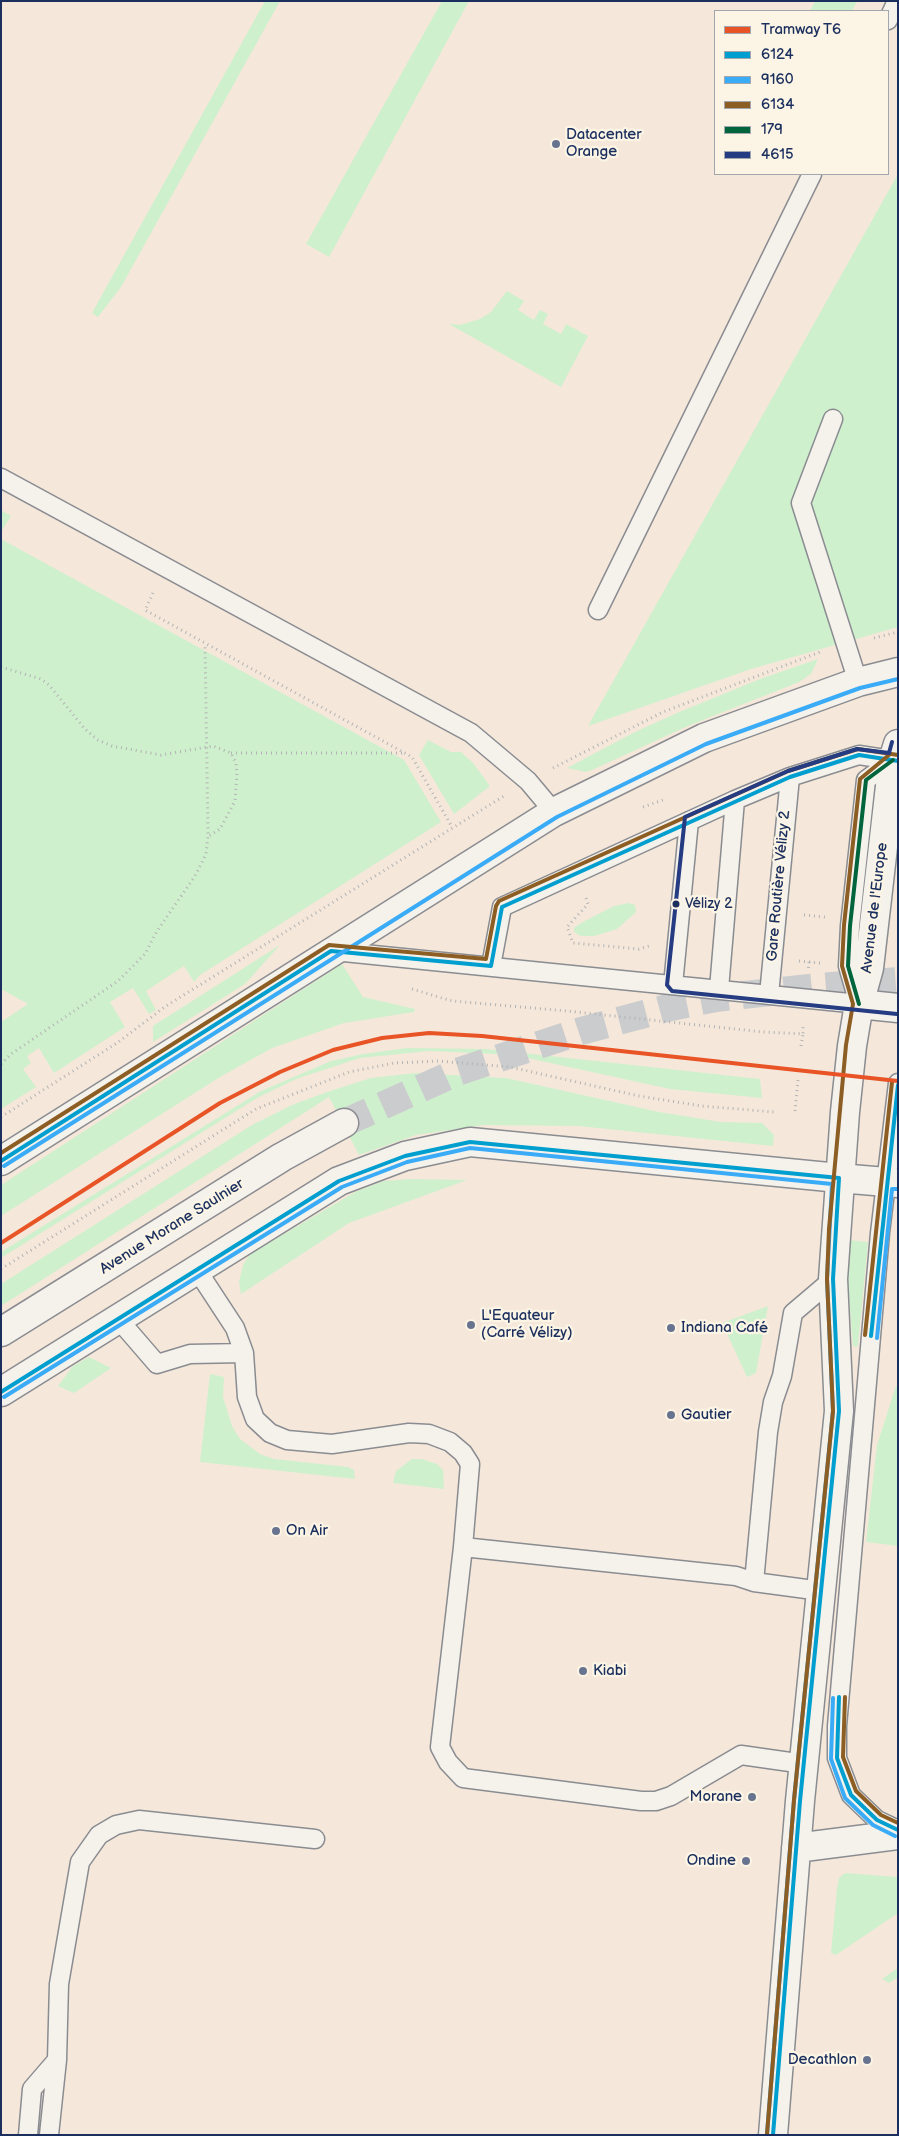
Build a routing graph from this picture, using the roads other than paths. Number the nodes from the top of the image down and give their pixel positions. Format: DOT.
graph roads {
  1 [pos="897,1"];
  2 [pos="889,18"];
  3 [pos="812,175"];
  4 [pos="833,419"];
  5 [pos="1,478"];
  6 [pos="598,610"];
  7 [pos="898,672"];
  8 [pos="858,682"];
  9 [pos="896,755"];
  10 [pos="790,777"];
  11 [pos="735,800"];
  12 [pos="554,812"];
  13 [pos="689,821"];
  14 [pos="331,950"];
  15 [pos="491,966"];
  16 [pos="673,985"];
  17 [pos="719,989"];
  18 [pos="769,995"];
  19 [pos="859,1004"];
  20 [pos="898,1008"];
  21 [pos="898,1083"];
  22 [pos="344,1123"];
  23 [pos="1,1161"];
  24 [pos="839,1178"];
  25 [pos="892,1183"];
  26 [pos="197,1270"];
  27 [pos="833,1279"];
  28 [pos="119,1320"];
  29 [pos="1,1332"];
  30 [pos="244,1353"];
  31 [pos="1,1392"];
  32 [pos="463,1546"];
  33 [pos="754,1582"];
  34 [pos="821,1591"];
  35 [pos="804,1764"];
  36 [pos="898,1830"];
  37 [pos="898,1835"];
  38 [pos="315,1839"];
  39 [pos="796,1848"];
  40 [pos="57,2060"];
  41 [pos="28,2135"];
  42 [pos="49,2135"];
  43 [pos="772,2135"];
  1 -- 2 [label="lane"];
  3 -- 6 [label="lane"];
  4 -- 8 [label="lane"];
  5 -- 12 [label="lane"];
  7 -- 8 [label="main road"];
  8 -- 12 [label="main road"];
  9 -- 10 [label="lane"];
  9 -- 19 [label="main road, Avenue de l'Europe"];
  10 -- 11 [label="lane"];
  10 -- 18 [label="lane, Gare Routière Vélizy 2"];
  11 -- 13 [label="lane"];
  11 -- 17 [label="lane"];
  12 -- 14 [label="main road"];
  13 -- 15 [label="lane"];
  13 -- 16 [label="lane"];
  14 -- 15 [label="lane"];
  14 -- 23 [label="main road"];
  15 -- 16 [label="lane"];
  16 -- 17 [label="lane"];
  17 -- 18 [label="lane"];
  18 -- 19 [label="lane"];
  19 -- 20 [label="main road"];
  19 -- 24 [label="main road, Avenue de l'Europe"];
  21 -- 25 [label="lane"];
  22 -- 29 [label="main road, Avenue Morane Saulnier"];
  24 -- 25 [label="main road"];
  24 -- 26 [label="main road"];
  24 -- 27 [label="main road, Avenue de l'Europe"];
  25 -- 36 [label="lane"];
  26 -- 28 [label="main road"];
  26 -- 30 [label="lane"];
  27 -- 33 [label="lane"];
  27 -- 34 [label="main road, Avenue de l'Europe"];
  28 -- 30 [label="lane"];
  28 -- 31 [label="main road"];
  30 -- 32 [label="lane"];
  32 -- 33 [label="lane"];
  32 -- 35 [label="lane"];
  33 -- 34 [label="lane"];
  34 -- 35 [label="main road, Avenue de l'Europe"];
  35 -- 39 [label="main road, Avenue de l'Europe"];
  37 -- 39 [label="main road"];
  38 -- 40 [label="lane"];
  39 -- 43 [label="main road, Avenue de l'Europe"];
  40 -- 41 [label="lane"];
  40 -- 42 [label="lane"];
}
